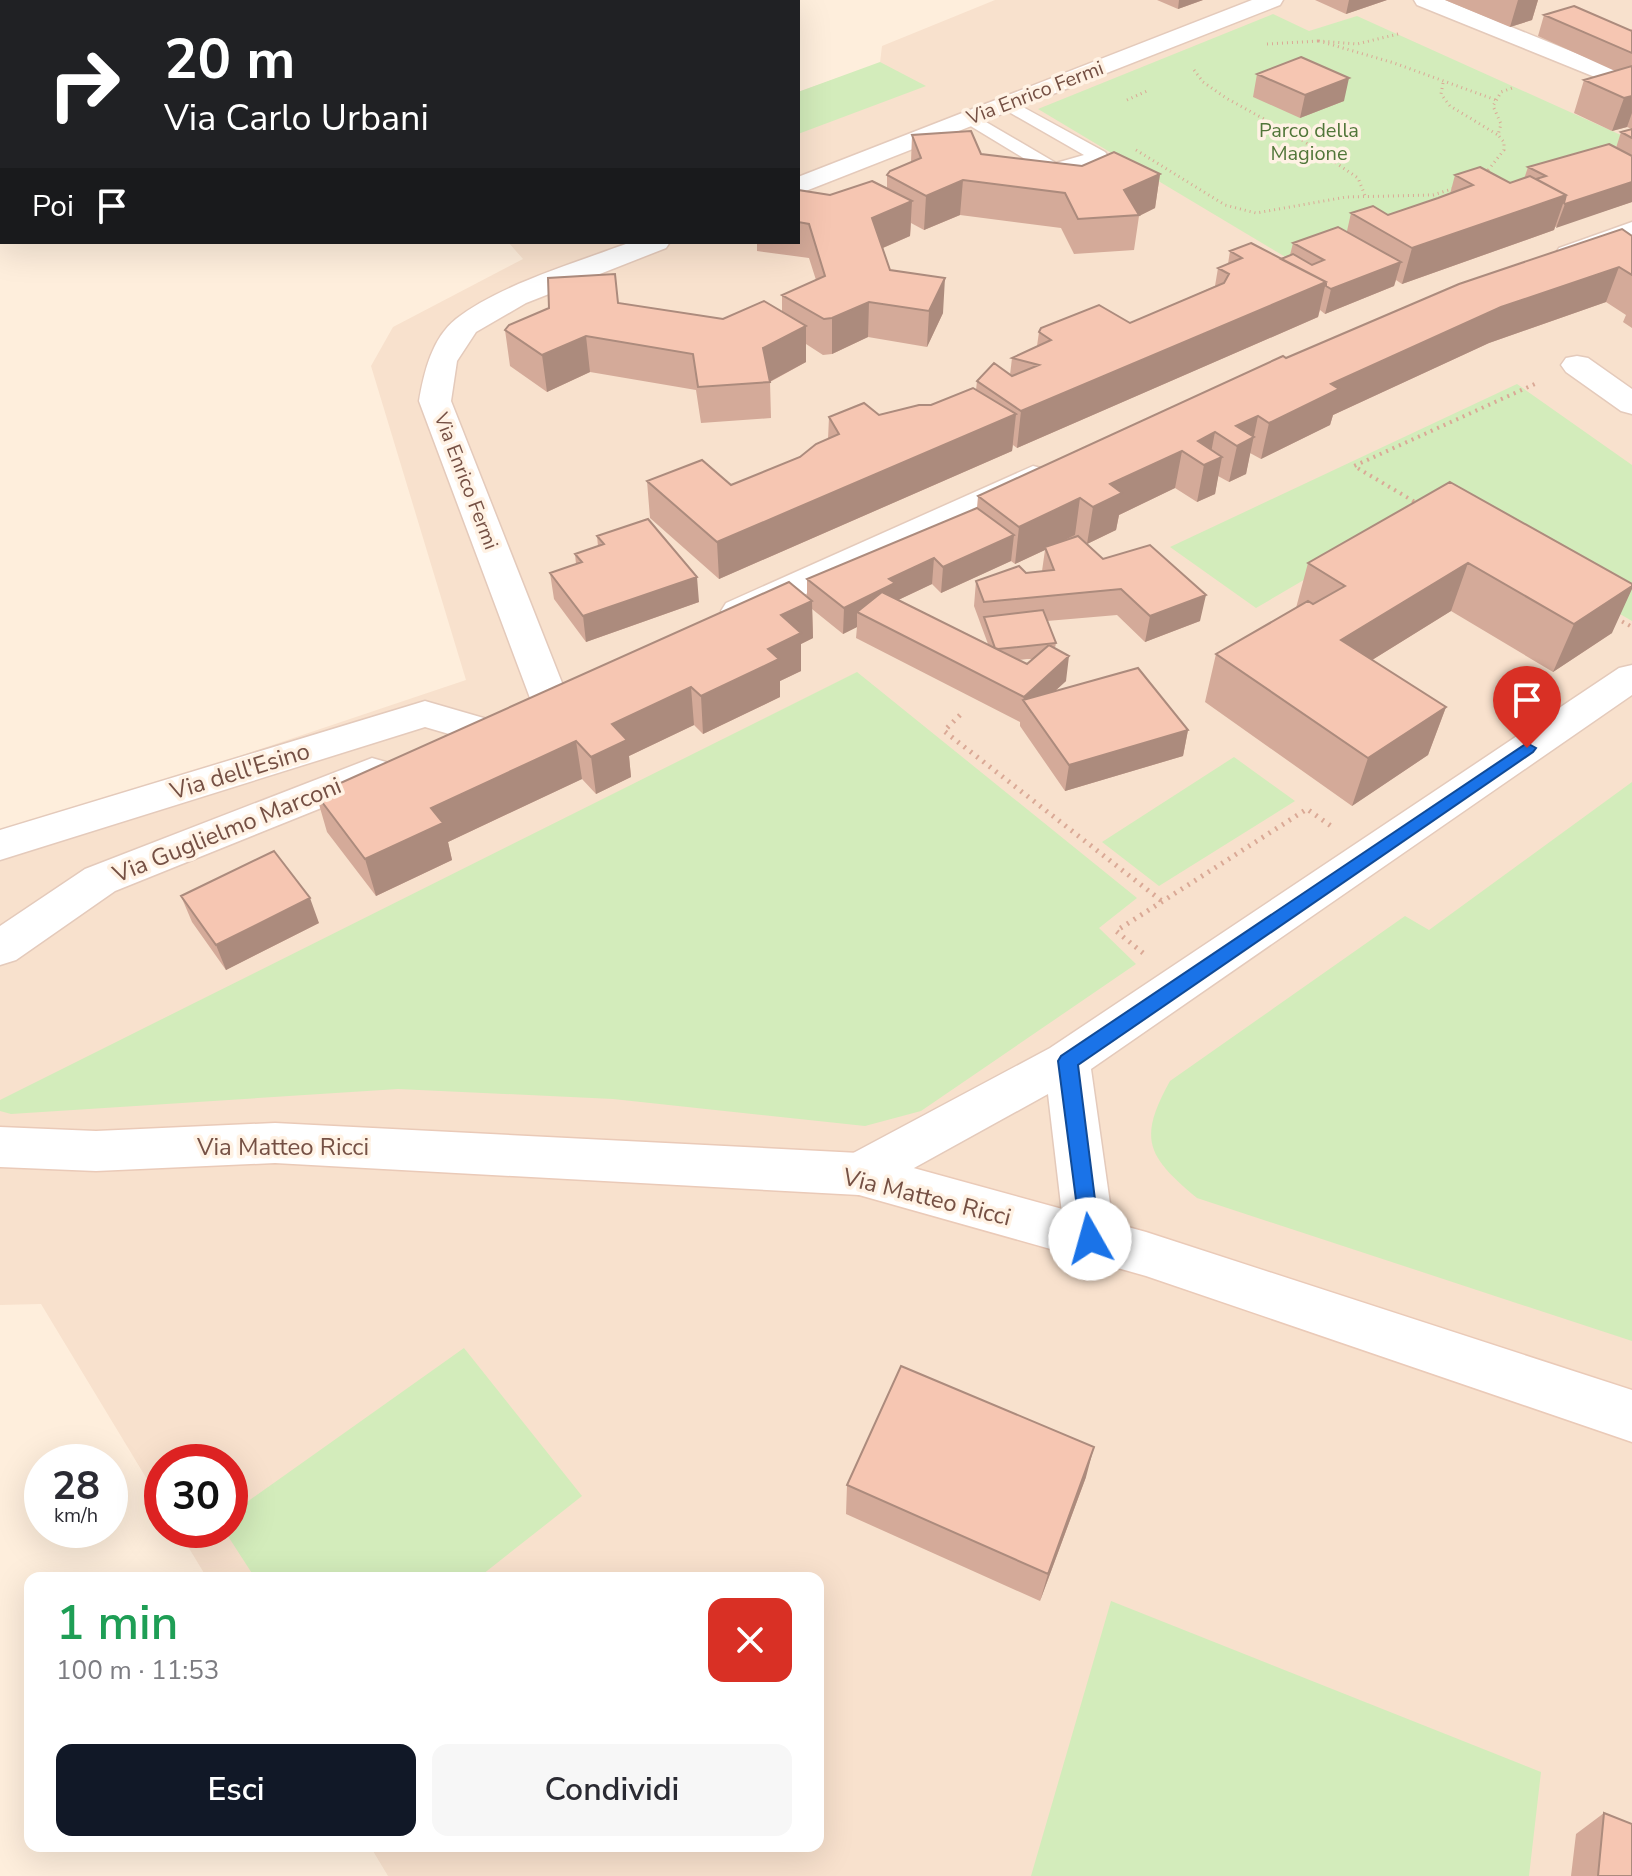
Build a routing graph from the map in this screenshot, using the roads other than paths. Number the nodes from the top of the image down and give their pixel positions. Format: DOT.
graph roads {
  1 [pos="1272,0"];
  2 [pos="1425,0"];
  3 [pos="1632,85"];
  4 [pos="1008,104"];
  5 [pos="968,119"];
  6 [pos="800,185"];
  7 [pos="651,244"];
  8 [pos="1615,245"];
  9 [pos="1534,267"];
  10 [pos="1577,365"];
  11 [pos="1632,404"];
  12 [pos="1069,460"];
  13 [pos="708,625"];
  14 [pos="1632,677"];
  15 [pos="527,708"];
  16 [pos="0,845"];
  17 [pos="100,880"];
  18 [pos="0,948"];
  19 [pos="0,969"];
  20 [pos="1067,1061"];
  21 [pos="0,1147"];
  22 [pos="96,1151"];
  23 [pos="0,1172"];
  24 [pos="859,1174"];
  25 [pos="1090,1239"];
  26 [pos="1632,1416"];
  1 -- 4 [label="street, Via Enrico Fermi"];
  2 -- 3 [label="street"];
  4 -- 5 [label="street, Via Enrico Fermi"];
  4 -- 5 [label="lane"];
  5 -- 6 [label="street, Via Enrico Fermi"];
  7 -- 15 [label="street, Via Enrico Fermi"];
  8 -- 9 [label="street"];
  10 -- 11 [label="street"];
  12 -- 13 [label="street"];
  14 -- 20 [label="street"];
  15 -- 16 [label="street, Via dell'Esino"];
  15 -- 17 [label="street, Via Guglielmo Marconi"];
  17 -- 18 [label="street, Via Guglielmo Marconi"];
  17 -- 19 [label="street, Via Guglielmo Marconi"];
  20 -- 24 [label="street"];
  20 -- 25 [label="street"];
  21 -- 22 [label="street, Via Matteo Ricci"];
  22 -- 23 [label="street, Via Matteo Ricci"];
  22 -- 24 [label="street, Via Matteo Ricci"];
  24 -- 25 [label="street, Via Matteo Ricci"];
  25 -- 26 [label="street, Via Matteo Ricci"];
}
